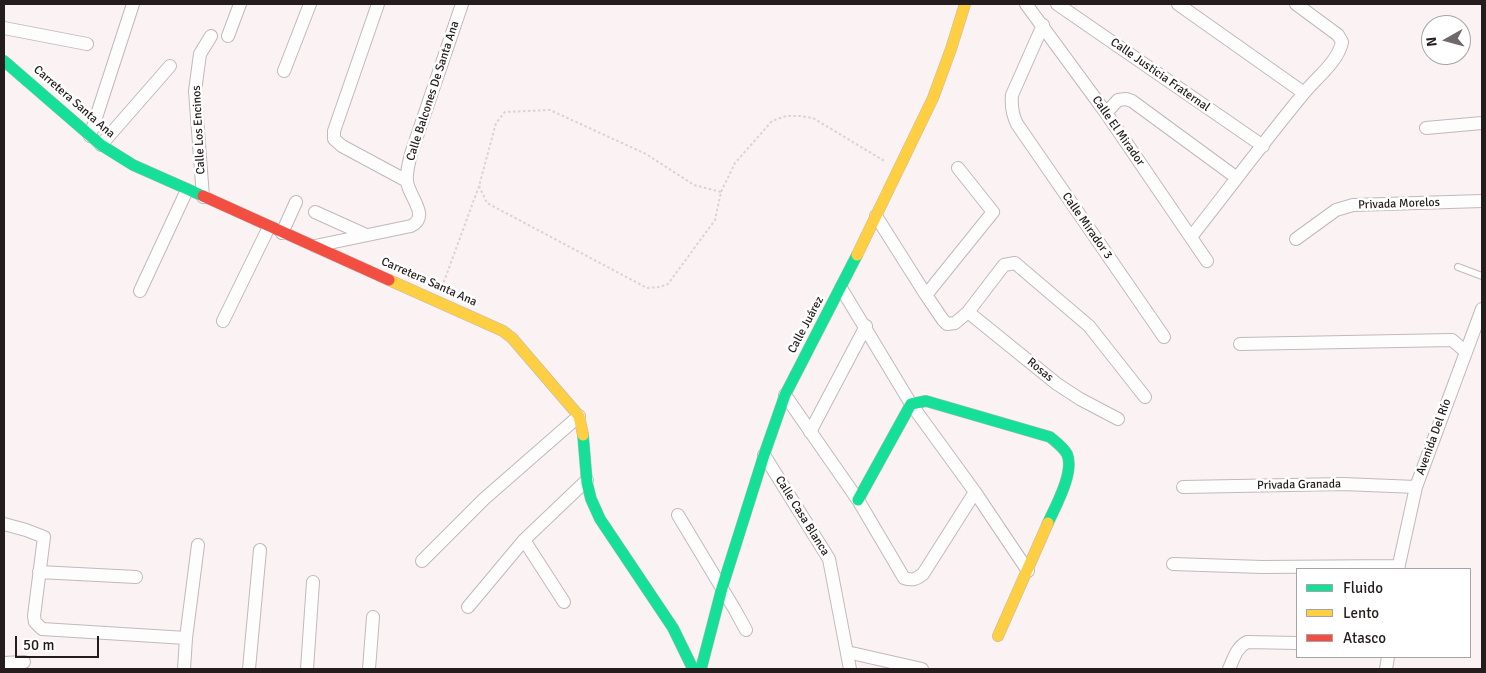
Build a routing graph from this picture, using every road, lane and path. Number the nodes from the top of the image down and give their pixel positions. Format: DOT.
graph roads {
  1 [pos="133,4"];
  2 [pos="240,4"];
  3 [pos="310,4"];
  4 [pos="378,4"];
  5 [pos="462,4"];
  6 [pos="965,4"];
  7 [pos="1026,4"];
  8 [pos="1057,4"];
  9 [pos="1178,4"];
  10 [pos="1296,4"];
  11 [pos="1043,25"];
  12 [pos="4,28"];
  13 [pos="211,36"];
  14 [pos="228,36"];
  15 [pos="87,44"];
  16 [pos="4,61"];
  17 [pos="170,66"];
  18 [pos="284,71"];
  19 [pos="1304,93"];
  20 [pos="1106,113"];
  21 [pos="1482,123"];
  22 [pos="1426,128"];
  23 [pos="90,136"];
  24 [pos="101,145"];
  25 [pos="1263,146"];
  26 [pos="958,168"];
  27 [pos="898,170"];
  28 [pos="1237,178"];
  29 [pos="407,181"];
  30 [pos="479,186"];
  31 [pos="187,190"];
  32 [pos="721,192"];
  33 [pos="203,197"];
  34 [pos="1482,201"];
  35 [pos="296,202"];
  36 [pos="315,212"];
  37 [pos="876,216"];
  38 [pos="269,227"];
  39 [pos="282,232"];
  40 [pos="366,235"];
  41 [pos="1191,238"];
  42 [pos="1296,239"];
  43 [pos="316,246"];
  44 [pos="1207,261"];
  45 [pos="1458,267"];
  46 [pos="1482,276"];
  47 [pos="841,288"];
  48 [pos="140,291"];
  49 [pos="926,295"];
  50 [pos="438,301"];
  51 [pos="1482,309"];
  52 [pos="968,312"];
  53 [pos="223,320"];
  54 [pos="866,326"];
  55 [pos="1164,337"];
  56 [pos="1240,344"];
  57 [pos="1466,352"];
  58 [pos="785,395"];
  59 [pos="1145,397"];
  60 [pos="911,404"];
  61 [pos="580,416"];
  62 [pos="1118,419"];
  63 [pos="810,432"];
  64 [pos="764,455"];
  65 [pos="587,480"];
  66 [pos="1183,487"];
  67 [pos="1416,487"];
  68 [pos="975,492"];
  69 [pos="858,500"];
  70 [pos="678,515"];
  71 [pos="4,524"];
  72 [pos="524,540"];
  73 [pos="198,545"];
  74 [pos="260,550"];
  75 [pos="422,561"];
  76 [pos="1173,564"];
  77 [pos="1398,568"];
  78 [pos="1028,571"];
  79 [pos="39,572"];
  80 [pos="136,577"];
  81 [pos="313,582"];
  82 [pos="722,588"];
  83 [pos="564,602"];
  84 [pos="468,608"];
  85 [pos="373,616"];
  86 [pos="746,630"];
  87 [pos="998,636"];
  88 [pos="186,638"];
  89 [pos="1296,643"];
  90 [pos="847,652"];
  91 [pos="24,662"];
  92 [pos="4,663"];
  93 [pos="184,669"];
  94 [pos="249,669"];
  95 [pos="307,669"];
  96 [pos="369,669"];
  97 [pos="693,669"];
  98 [pos="701,669"];
  99 [pos="850,669"];
  100 [pos="922,669"];
  101 [pos="1230,669"];
  1 -- 23 [label="street"];
  2 -- 14 [label="street"];
  3 -- 18 [label="street"];
  4 -- 29 [label="street"];
  5 -- 29 [label="street, Calle Balcones De Santa Ana"];
  6 -- 27 [label="street, Calle Juárez"];
  7 -- 11 [label="street, Calle El Mirador"];
  8 -- 25 [label="street, Calle Justicia Fraternal"];
  9 -- 19 [label="street"];
  10 -- 19 [label="street"];
  11 -- 20 [label="street, Calle El Mirador"];
  11 -- 55 [label="street, Calle Mirador 3"];
  12 -- 15 [label="street"];
  13 -- 33 [label="street, Calle Los Encinos"];
  16 -- 23 [label="street, Carretera Santa Ana"];
  17 -- 24 [label="street"];
  19 -- 25 [label="street"];
  20 -- 28 [label="street"];
  20 -- 41 [label="street, Calle El Mirador"];
  21 -- 22 [label="street"];
  23 -- 24 [label="street, Carretera Santa Ana"];
  24 -- 31 [label="street, Carretera Santa Ana"];
  25 -- 28 [label="street"];
  26 -- 49 [label="street"];
  27 -- 32 [label="path"];
  27 -- 37 [label="street, Calle Juárez"];
  28 -- 41 [label="street"];
  29 -- 40 [label="street"];
  30 -- 32 [label="path"];
  30 -- 32 [label="path"];
  30 -- 50 [label="path"];
  31 -- 33 [label="street, Carretera Santa Ana"];
  31 -- 48 [label="street"];
  33 -- 38 [label="street, Carretera Santa Ana"];
  34 -- 42 [label="street, Privada Morelos"];
  35 -- 39 [label="street"];
  36 -- 40 [label="street"];
  37 -- 47 [label="street, Calle Juárez"];
  37 -- 49 [label="street"];
  38 -- 39 [label="street, Carretera Santa Ana"];
  38 -- 53 [label="street"];
  39 -- 43 [label="street, Carretera Santa Ana"];
  40 -- 43 [label="street"];
  41 -- 44 [label="street, Calle El Mirador"];
  43 -- 50 [label="street, Carretera Santa Ana"];
  45 -- 46 [label="lane"];
  47 -- 54 [label="street"];
  47 -- 58 [label="street, Calle Juárez"];
  49 -- 52 [label="street"];
  50 -- 61 [label="street, Carretera Santa Ana"];
  51 -- 57 [label="street, Avenida Del Río"];
  52 -- 59 [label="street"];
  52 -- 62 [label="street, Rosas"];
  54 -- 60 [label="street"];
  54 -- 63 [label="street"];
  56 -- 57 [label="street"];
  57 -- 67 [label="street, Avenida Del Río"];
  58 -- 63 [label="street"];
  58 -- 64 [label="street, Calle Juárez"];
  60 -- 68 [label="street"];
  60 -- 69 [label="street"];
  60 -- 78 [label="street"];
  61 -- 65 [label="street"];
  61 -- 75 [label="street"];
  63 -- 69 [label="street"];
  64 -- 82 [label="street, Calle Juárez"];
  64 -- 90 [label="street, Calle Casa Blanca"];
  65 -- 72 [label="street"];
  65 -- 97 [label="street"];
  66 -- 67 [label="street, Privada Granada"];
  67 -- 77 [label="street, Avenida Del Río"];
  68 -- 69 [label="street"];
  68 -- 78 [label="street"];
  70 -- 82 [label="street"];
  71 -- 79 [label="street"];
  72 -- 83 [label="street"];
  72 -- 84 [label="street"];
  73 -- 88 [label="street"];
  74 -- 94 [label="street"];
  76 -- 77 [label="street"];
  78 -- 87 [label="street"];
  79 -- 80 [label="street"];
  79 -- 88 [label="street"];
  81 -- 95 [label="street"];
  82 -- 86 [label="street"];
  82 -- 98 [label="street, Calle Juárez"];
  85 -- 96 [label="street"];
  88 -- 93 [label="street"];
  89 -- 101 [label="street"];
  90 -- 99 [label="street, Calle Casa Blanca"];
  90 -- 100 [label="street"];
  91 -- 92 [label="street"];
}
